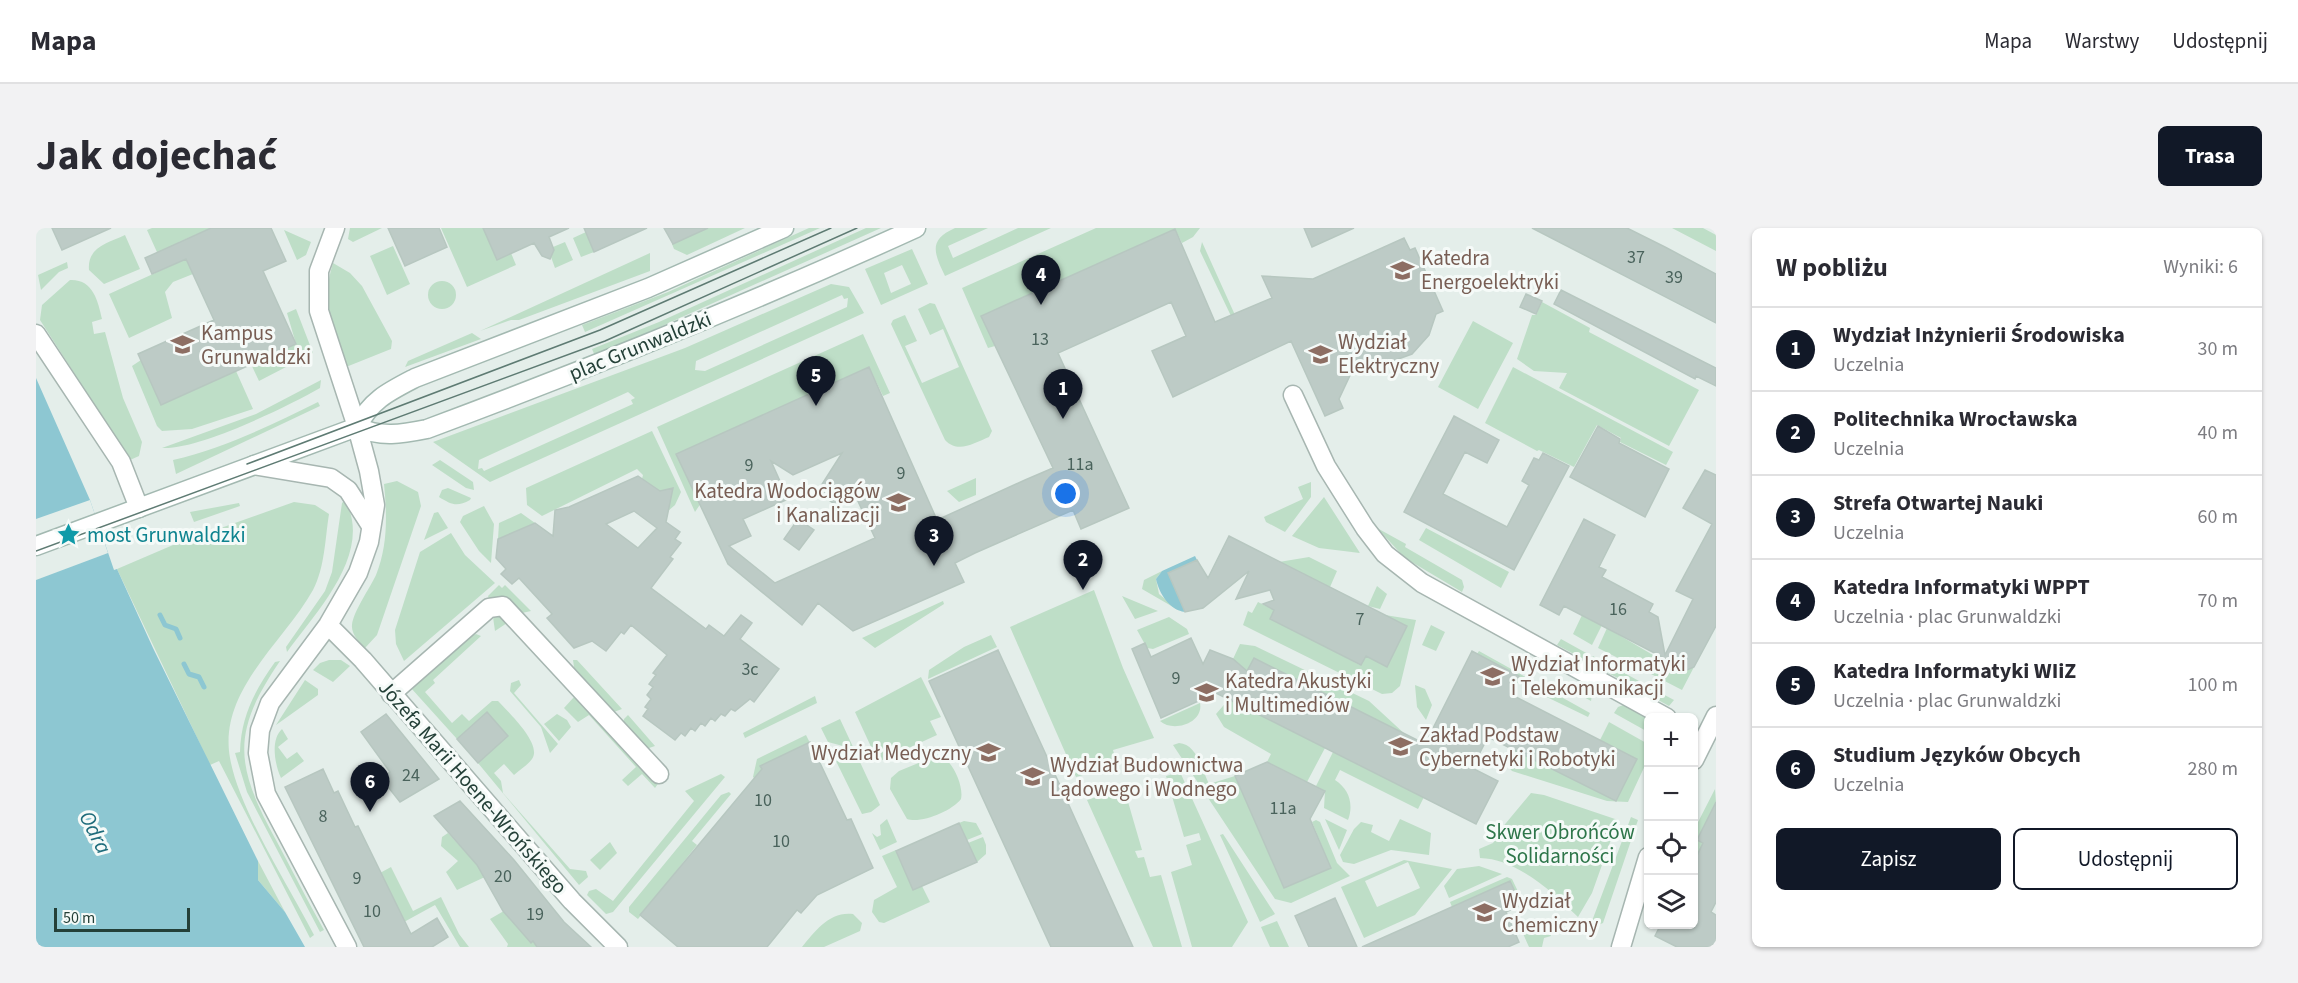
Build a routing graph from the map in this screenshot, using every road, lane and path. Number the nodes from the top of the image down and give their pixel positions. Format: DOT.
graph roads {
  1 [pos="335,228"];
  2 [pos="784,228"];
  3 [pos="916,228"];
  4 [pos="36,334"];
  5 [pos="1293,395"];
  6 [pos="357,427"];
  7 [pos="254,465"];
  8 [pos="139,508"];
  9 [pos="371,526"];
  10 [pos="36,546"];
  11 [pos="328,626"];
  12 [pos="391,694"];
  13 [pos="1660,713"];
  14 [pos="1716,716"];
  15 [pos="1705,739"];
  16 [pos="1698,752"];
  17 [pos="659,774"];
  18 [pos="1644,870"];
  19 [pos="346,947"];
  20 [pos="618,947"];
  21 [pos="1621,947"];
  1 -- 6 [label="street"];
  2 -- 6 [label="street"];
  3 -- 6 [label="street, plac Grunwaldzki"];
  4 -- 8 [label="street"];
  5 -- 13 [label="street"];
  6 -- 7 [label="street"];
  6 -- 9 [label="street"];
  7 -- 8 [label="street"];
  7 -- 9 [label="street"];
  8 -- 10 [label="street"];
  9 -- 11 [label="street"];
  11 -- 12 [label="street, Józefa Marii Hoene-Wrońskiego"];
  11 -- 19 [label="street"];
  12 -- 17 [label="street"];
  12 -- 20 [label="street, Józefa Marii Hoene-Wrońskiego"];
  14 -- 15 [label="street"];
  15 -- 16 [label="street"];
  18 -- 21 [label="street"];
}
